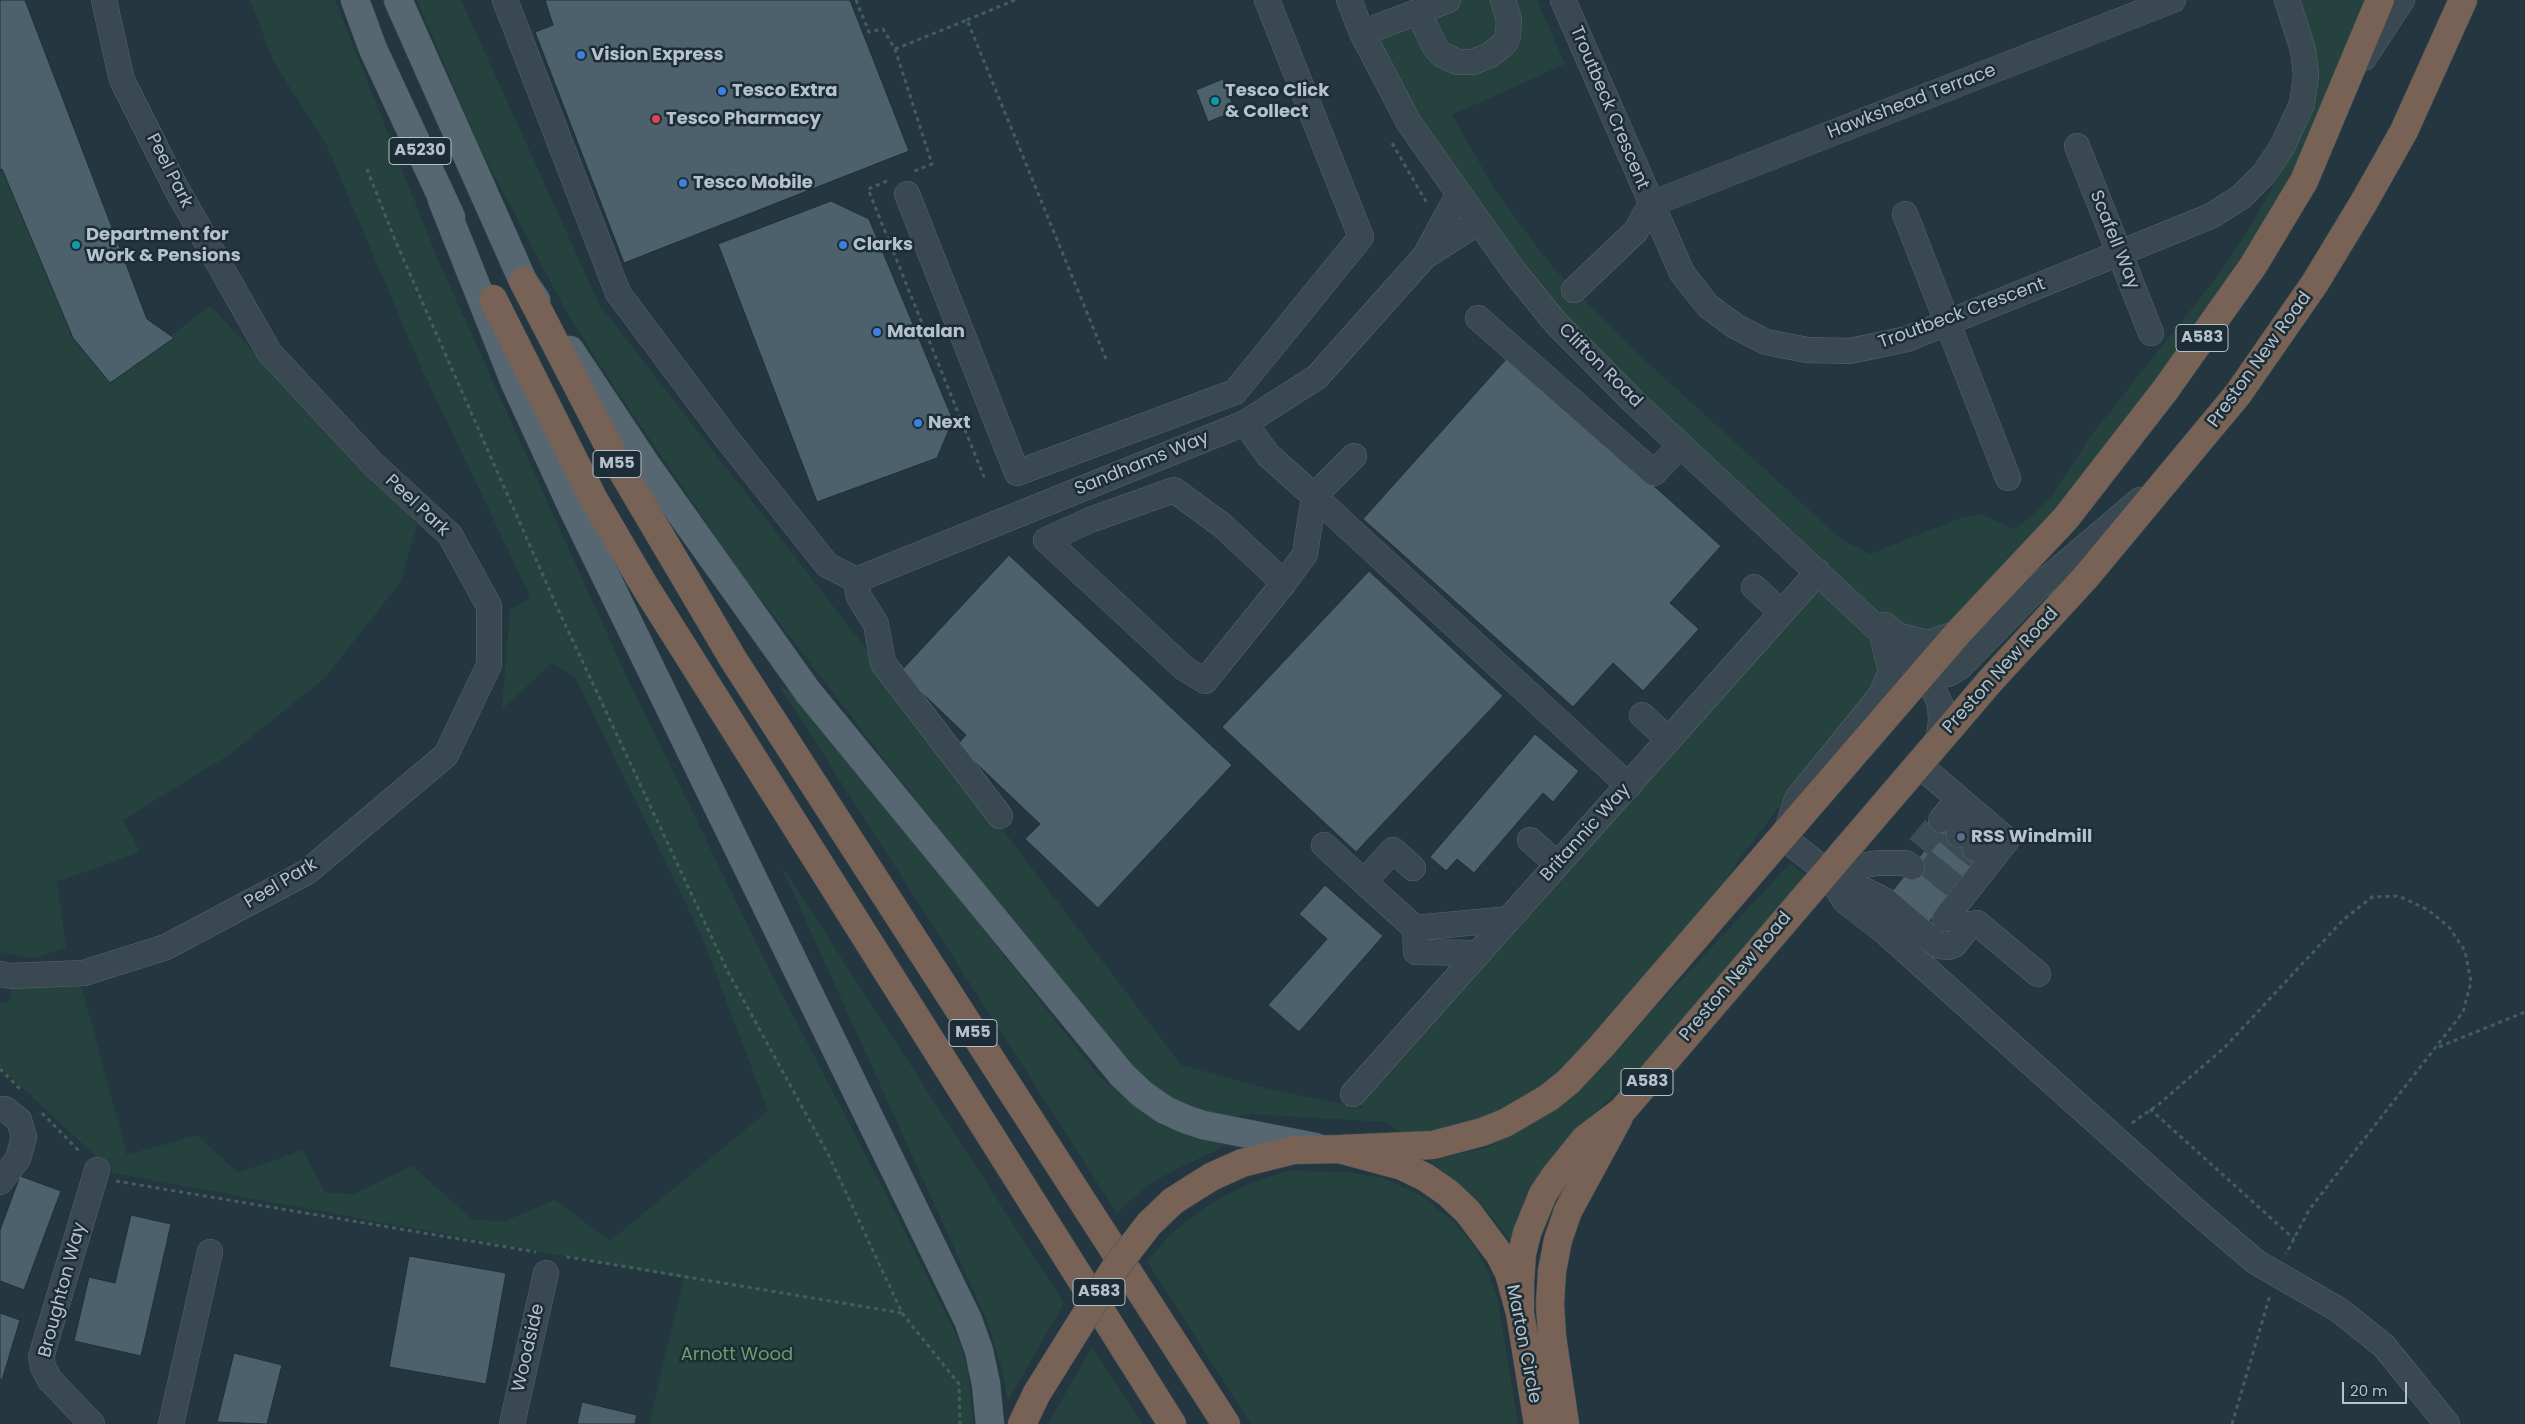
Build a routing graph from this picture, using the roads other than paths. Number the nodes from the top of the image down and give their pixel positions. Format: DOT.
graph roads {
  1 [pos="104,0"];
  2 [pos="355,0"];
  3 [pos="398,0"];
  4 [pos="505,0"];
  5 [pos="1267,0"];
  6 [pos="1348,0"];
  7 [pos="1448,0"];
  8 [pos="1503,0"];
  9 [pos="1563,0"];
  10 [pos="2173,0"];
  11 [pos="2287,0"];
  12 [pos="2380,0"];
  13 [pos="2402,0"];
  14 [pos="2463,0"];
  15 [pos="1418,12"];
  16 [pos="1362,33"];
  17 [pos="2343,89"];
  18 [pos="2077,146"];
  19 [pos="907,194"];
  20 [pos="1458,195"];
  21 [pos="442,200"];
  22 [pos="1650,204"];
  23 [pos="1905,214"];
  24 [pos="1478,223"];
  25 [pos="2119,254"];
  26 [pos="1424,256"];
  27 [pos="523,281"];
  28 [pos="1574,290"];
  29 [pos="493,298"];
  30 [pos="1478,318"];
  31 [pos="1947,322"];
  32 [pos="2151,333"];
  33 [pos="1245,423"];
  34 [pos="1681,445"];
  35 [pos="1354,456"];
  36 [pos="2176,470"];
  37 [pos="2008,478"];
  38 [pos="1314,496"];
  39 [pos="1822,575"];
  40 [pos="856,580"];
  41 [pos="1284,583"];
  42 [pos="1754,587"];
  43 [pos="1781,612"];
  44 [pos="1958,633"];
  45 [pos="1882,634"];
  46 [pos="1925,673"];
  47 [pos="1642,715"];
  48 [pos="1669,740"];
  49 [pos="1938,742"];
  50 [pos="1918,764"];
  51 [pos="1629,786"];
  52 [pos="1975,814"];
  53 [pos="1000,816"];
  54 [pos="1958,834"];
  55 [pos="1784,838"];
  56 [pos="1530,840"];
  57 [pos="1324,845"];
  58 [pos="1912,859"];
  59 [pos="1557,864"];
  60 [pos="1414,868"];
  61 [pos="1826,871"];
  62 [pos="1364,882"];
  63 [pos="1950,906"];
  64 [pos="1509,919"];
  65 [pos="1415,928"];
  66 [pos="1479,953"];
  67 [pos="2038,974"];
  68 [pos="6,975"];
  69 [pos="1353,1094"];
  70 [pos="0,1109"];
  71 [pos="1622,1111"];
  72 [pos="1330,1148"];
  73 [pos="97,1170"];
  74 [pos="0,1182"];
  75 [pos="210,1252"];
  76 [pos="547,1260"];
  77 [pos="1520,1314"];
  78 [pos="92,1424"];
  79 [pos="171,1424"];
  80 [pos="512,1424"];
  81 [pos="990,1424"];
  82 [pos="1022,1424"];
  83 [pos="1172,1424"];
  84 [pos="1226,1424"];
  85 [pos="1538,1424"];
  86 [pos="1565,1424"];
  87 [pos="2447,1424"];
  1 -- 68 [label="street, Peel Park"];
  2 -- 21 [label="main road, A5230"];
  3 -- 27 [label="main road, A5230"];
  4 -- 40 [label="street"];
  5 -- 19 [label="street"];
  6 -- 16 [label="street, Clifton Road"];
  7 -- 15 [label="street"];
  8 -- 15 [label="street"];
  9 -- 22 [label="street, Troutbeck Crescent"];
  10 -- 22 [label="street, Hawkshead Terrace"];
  11 -- 25 [label="street, Troutbeck Crescent"];
  12 -- 17 [label="highway, A583"];
  13 -- 17 [label="street"];
  14 -- 36 [label="highway, Preston New Road / A583"];
  15 -- 16 [label="street"];
  16 -- 20 [label="street, Clifton Road"];
  17 -- 44 [label="highway, A583"];
  18 -- 25 [label="street, Scafell Way"];
  20 -- 24 [label="street, Clifton Road"];
  20 -- 26 [label="street, Sandhams Way"];
  21 -- 29 [label="main road, A5230"];
  21 -- 81 [label="main road"];
  22 -- 28 [label="street"];
  22 -- 31 [label="street, Troutbeck Crescent"];
  23 -- 31 [label="street"];
  24 -- 26 [label="street, Sandhams Way"];
  24 -- 34 [label="street, Clifton Road"];
  25 -- 31 [label="street, Troutbeck Crescent"];
  25 -- 32 [label="street, Scafell Way"];
  26 -- 33 [label="street, Sandhams Way"];
  27 -- 72 [label="main road"];
  27 -- 84 [label="highway, M55"];
  29 -- 83 [label="highway, M55"];
  30 -- 34 [label="street"];
  31 -- 37 [label="street"];
  33 -- 38 [label="street"];
  33 -- 40 [label="street, Sandhams Way"];
  34 -- 39 [label="street, Clifton Road"];
  35 -- 38 [label="street"];
  36 -- 46 [label="street, A583"];
  36 -- 49 [label="highway, Preston New Road / A583"];
  38 -- 41 [label="street"];
  38 -- 51 [label="street"];
  39 -- 43 [label="street, Britannic Way"];
  39 -- 44 [label="street"];
  39 -- 45 [label="street, Clifton Road"];
  40 -- 53 [label="street"];
  41 -- 41 [label="street"];
  42 -- 43 [label="street"];
  43 -- 48 [label="street, Britannic Way"];
  44 -- 46 [label="highway, A583"];
  45 -- 46 [label="street, Clifton Road"];
  45 -- 55 [label="street"];
  46 -- 49 [label="street"];
  46 -- 55 [label="highway, A583"];
  47 -- 48 [label="street"];
  48 -- 51 [label="street, Britannic Way"];
  49 -- 50 [label="highway, Preston New Road / A583"];
  50 -- 52 [label="street"];
  50 -- 61 [label="highway, Preston New Road / A583"];
  51 -- 59 [label="street, Britannic Way"];
  52 -- 54 [label="street"];
  52 -- 63 [label="street"];
  55 -- 61 [label="street"];
  55 -- 72 [label="highway, A583"];
  56 -- 59 [label="street"];
  57 -- 62 [label="street"];
  58 -- 61 [label="street"];
  59 -- 64 [label="street, Britannic Way"];
  60 -- 62 [label="street"];
  61 -- 67 [label="street"];
  61 -- 71 [label="highway, Preston New Road / A583"];
  61 -- 87 [label="street"];
  62 -- 65 [label="street"];
  64 -- 65 [label="street"];
  64 -- 66 [label="street, Britannic Way"];
  65 -- 66 [label="street"];
  66 -- 69 [label="street, Britannic Way"];
  70 -- 74 [label="street"];
  71 -- 77 [label="highway, Preston New Road / A583"];
  71 -- 86 [label="highway"];
  72 -- 77 [label="highway, Marton Circle / A583"];
  72 -- 82 [label="highway, Marton Circle / A583, bridge"];
  73 -- 78 [label="street, Broughton Way"];
  75 -- 79 [label="street"];
  76 -- 80 [label="street, Woodside"];
  77 -- 85 [label="highway, Marton Circle / A583"];
}
